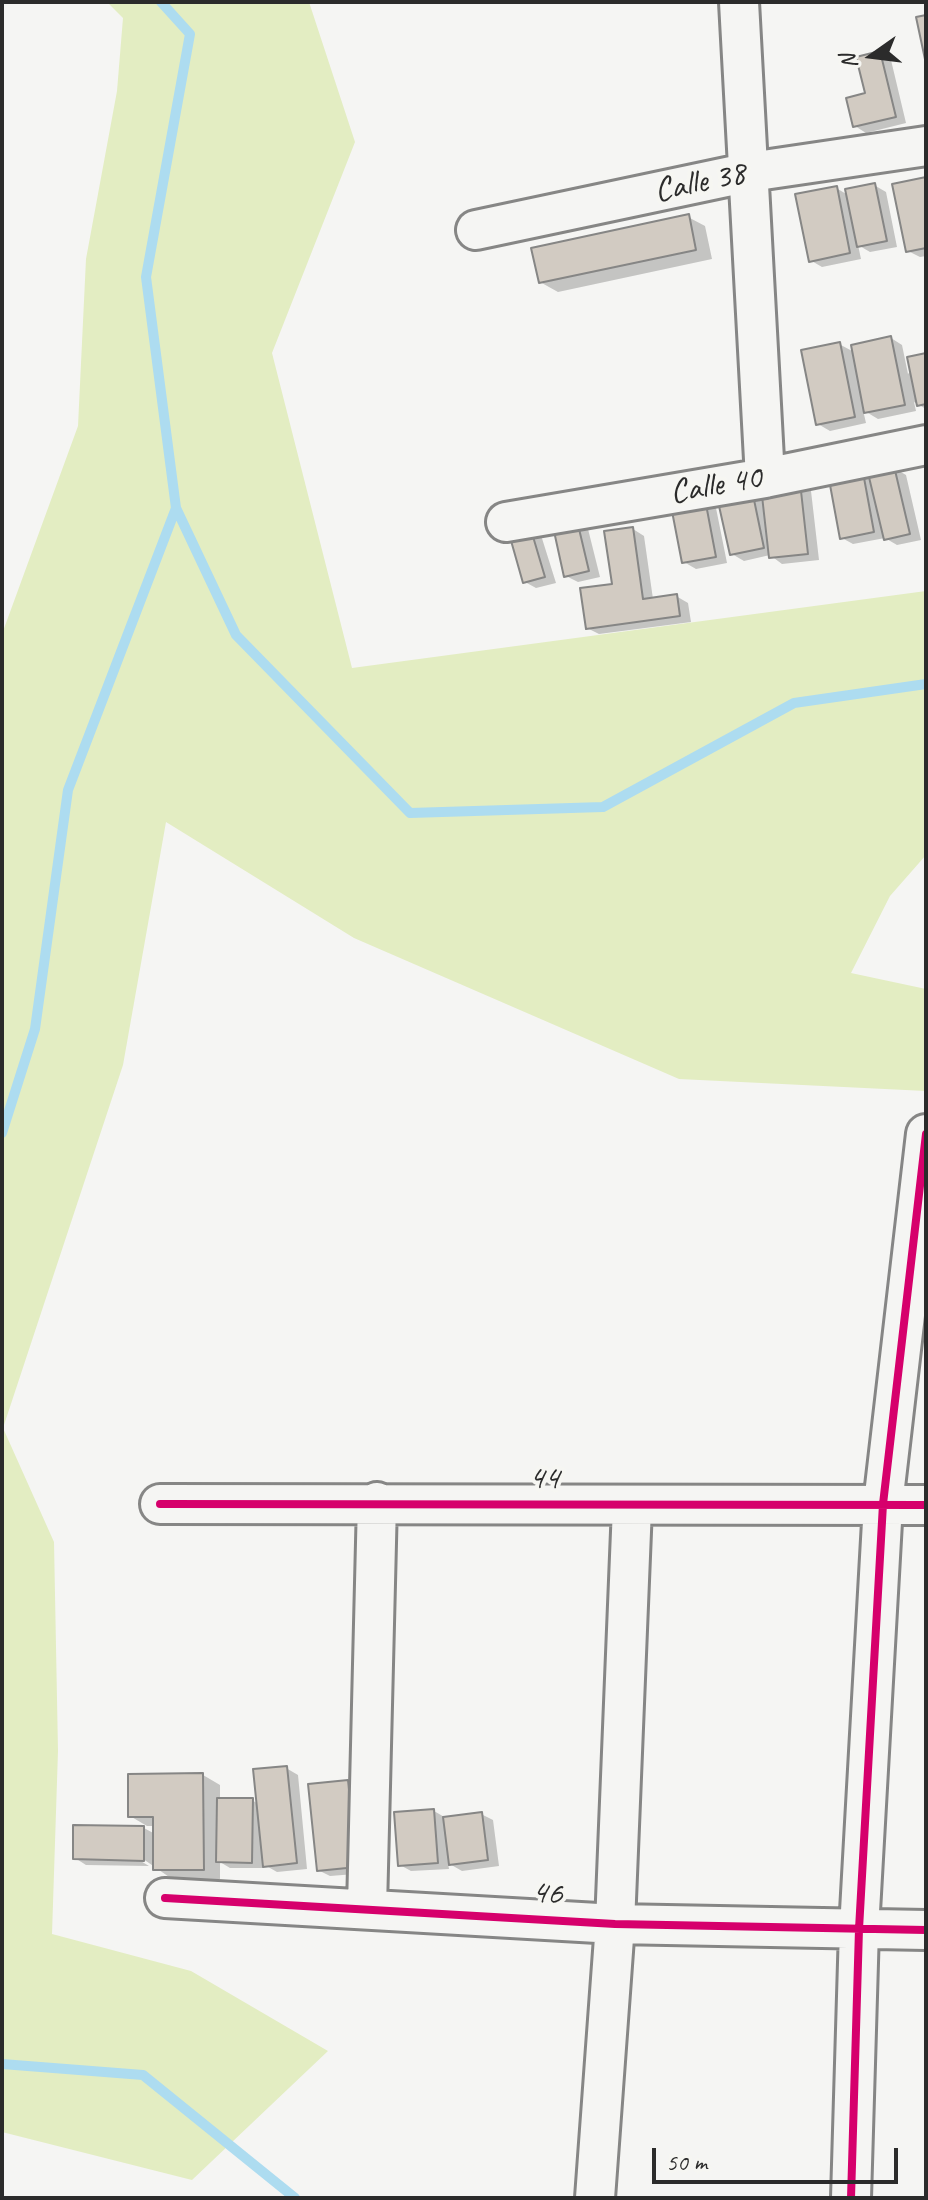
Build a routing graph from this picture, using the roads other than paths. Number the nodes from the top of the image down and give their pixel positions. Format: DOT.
graph roads {
  1 [pos="739,2"];
  2 [pos="926,146"];
  3 [pos="750,172"];
  4 [pos="476,230"];
  5 [pos="926,445"];
  6 [pos="765,478"];
  7 [pos="506,522"];
  8 [pos="926,1134"];
  9 [pos="377,1502"];
  10 [pos="160,1504"];
  11 [pos="883,1504"];
  12 [pos="926,1505"];
  13 [pos="632,1507"];
  14 [pos="165,1898"];
  15 [pos="367,1908"];
  16 [pos="615,1924"];
  17 [pos="859,1929"];
  18 [pos="926,1930"];
  19 [pos="595,2198"];
  20 [pos="851,2198"];
  1 -- 3 [label="street"];
  2 -- 3 [label="street, Calle 38"];
  3 -- 4 [label="street, Calle 38"];
  3 -- 6 [label="street"];
  5 -- 6 [label="street, Calle 40"];
  6 -- 7 [label="street, Calle 40"];
  8 -- 11 [label="street"];
  9 -- 10 [label="street, 44"];
  9 -- 13 [label="street, 44"];
  9 -- 15 [label="street"];
  11 -- 12 [label="street, 44"];
  11 -- 13 [label="street, 44"];
  11 -- 17 [label="street"];
  13 -- 16 [label="street"];
  14 -- 15 [label="street, 46"];
  15 -- 16 [label="street, 46"];
  16 -- 17 [label="street, 46"];
  16 -- 19 [label="street"];
  17 -- 18 [label="street, 46"];
  17 -- 20 [label="street"];
}
